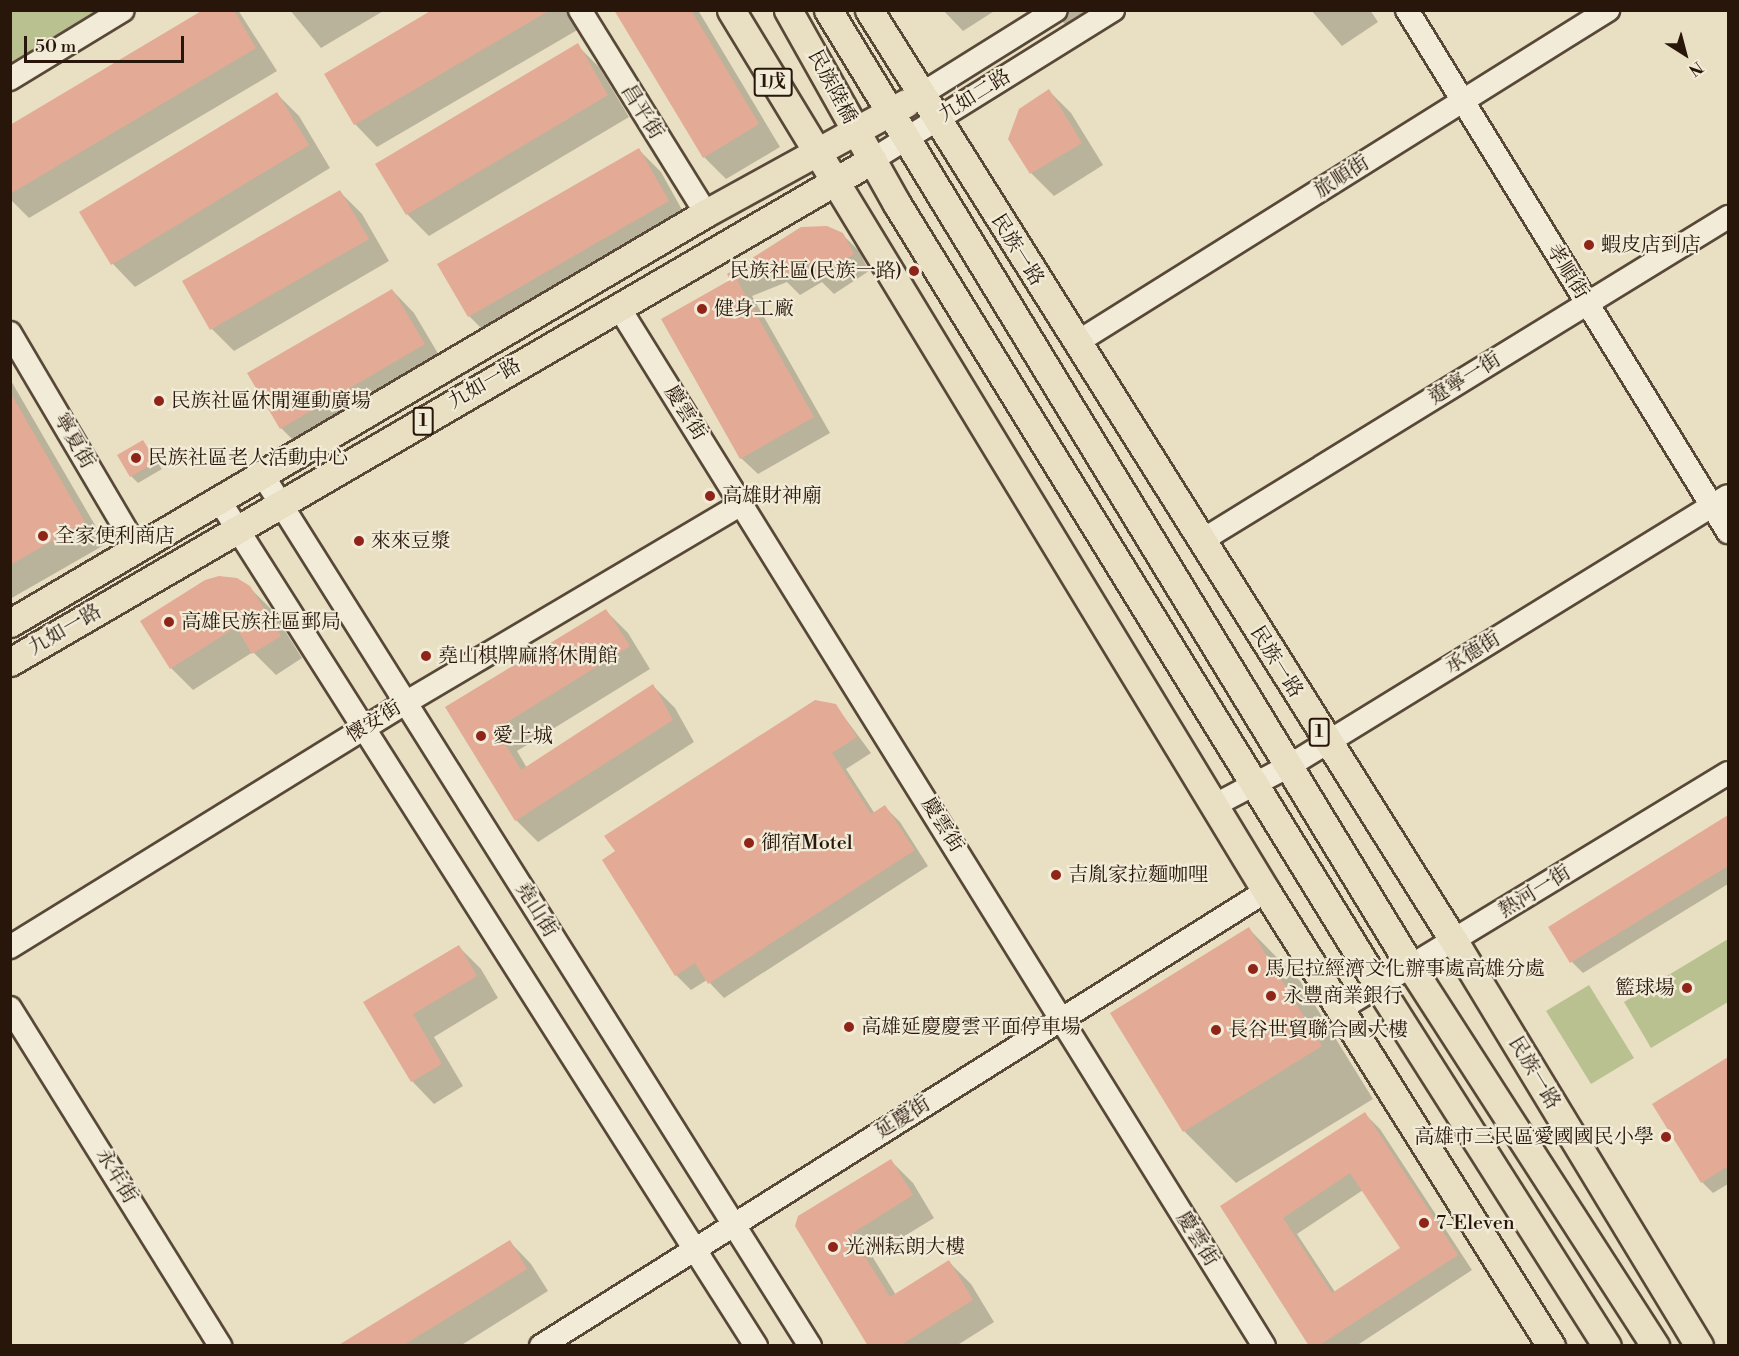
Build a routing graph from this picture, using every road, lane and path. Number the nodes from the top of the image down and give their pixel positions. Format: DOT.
graph roads {
  1 [pos="123,10"];
  2 [pos="580,10"];
  3 [pos="731,10"];
  4 [pos="768,10"];
  5 [pos="788,10"];
  6 [pos="828,10"];
  7 [pos="869,10"];
  8 [pos="1056,10"];
  9 [pos="1113,10"];
  10 [pos="1407,10"];
  11 [pos="1608,10"];
  12 [pos="816,72"];
  13 [pos="10,79"];
  14 [pos="920,95"];
  15 [pos="1462,102"];
  16 [pos="892,112"];
  17 [pos="935,120"];
  18 [pos="855,131"];
  19 [pos="908,138"];
  20 [pos="819,150"];
  21 [pos="872,160"];
  22 [pos="836,182"];
  23 [pos="706,213"];
  24 [pos="1728,217"];
  25 [pos="1587,304"];
  26 [pos="618,306"];
  27 [pos="10,333"];
  28 [pos="1076,343"];
  29 [pos="262,474"];
  30 [pos="219,500"];
  31 [pos="1720,501"];
  32 [pos="278,504"];
  33 [pos="741,504"];
  34 [pos="236,529"];
  35 [pos="1728,532"];
  36 [pos="1201,541"];
  37 [pos="137,549"];
  38 [pos="10,623"];
  39 [pos="10,662"];
  40 [pos="405,703"];
  41 [pos="363,729"];
  42 [pos="1327,743"];
  43 [pos="1289,766"];
  44 [pos="1728,773"];
  45 [pos="1256,784"];
  46 [pos="1215,805"];
  47 [pos="1266,891"];
  48 [pos="1454,941"];
  49 [pos="10,947"];
  50 [pos="1411,967"];
  51 [pos="1378,987"];
  52 [pos="10,1008"];
  53 [pos="1340,1009"];
  54 [pos="1062,1019"];
  55 [pos="734,1225"];
  56 [pos="695,1249"];
  57 [pos="220,1346"];
  58 [pos="541,1346"];
  59 [pos="756,1346"];
  60 [pos="810,1346"];
  61 [pos="1264,1346"];
  62 [pos="1551,1346"];
  63 [pos="1607,1346"];
  64 [pos="1655,1346"];
  65 [pos="1699,1346"];
  1 -- 13 [label="street"];
  2 -- 23 [label="street, 昌平街"];
  3 -- 20 [label="main road, 1戊"];
  4 -- 12 [label="main road, 民族陸橋 / 1戊"];
  5 -- 12 [label="main road, 民族陸橋"];
  6 -- 16 [label="main road, 民族陸橋"];
  7 -- 14 [label="main road, 民族一路"];
  8 -- 14 [label="street, 九如二路"];
  9 -- 17 [label="street, 九如二路"];
  10 -- 15 [label="street, 孝順街"];
  11 -- 15 [label="street, 旅順街"];
  12 -- 18 [label="main road, 民族陸橋"];
  14 -- 16 [label="main road, 九如二路 / 1"];
  14 -- 17 [label="main road, 民族一路 / 1"];
  15 -- 25 [label="street, 孝順街"];
  15 -- 28 [label="street, 旅順街"];
  16 -- 18 [label="main road, 九如二路 / 1"];
  16 -- 19 [label="main road, 民族一路 / 1"];
  17 -- 19 [label="street, 九如二路"];
  17 -- 28 [label="main road, 民族一路 / 1"];
  18 -- 20 [label="main road, 九如二路 / 1"];
  18 -- 21 [label="main road, 民族陸橋"];
  19 -- 21 [label="street, 九如二路"];
  19 -- 43 [label="main road, 民族一路 / 1"];
  20 -- 22 [label="main road"];
  20 -- 23 [label="main road, 九如一路 / 1"];
  21 -- 22 [label="main road, 九如二路 / 1"];
  21 -- 45 [label="main road"];
  22 -- 26 [label="main road, 九如一路 / 1"];
  22 -- 46 [label="main road"];
  23 -- 29 [label="main road, 九如一路 / 1"];
  24 -- 25 [label="street, 遼寧一街"];
  25 -- 31 [label="street, 孝順街"];
  25 -- 36 [label="street, 遼寧一街"];
  26 -- 32 [label="main road, 九如一路 / 1"];
  26 -- 33 [label="street, 慶雲街"];
  27 -- 37 [label="street, 寧夏街"];
  28 -- 36 [label="main road, 民族一路 / 1"];
  29 -- 30 [label="main road, 九如一路 / 1"];
  29 -- 32 [label="street, 堯山街"];
  30 -- 34 [label="street"];
  30 -- 37 [label="main road, 九如一路 / 1"];
  31 -- 35 [label="street, 孝順街"];
  31 -- 42 [label="street, 承德街"];
  32 -- 34 [label="main road, 九如一路 / 1"];
  32 -- 40 [label="street, 堯山街"];
  33 -- 40 [label="street, 懷安街"];
  33 -- 54 [label="street, 慶雲街"];
  34 -- 39 [label="main road, 九如一路 / 1"];
  34 -- 41 [label="street"];
  36 -- 42 [label="main road, 民族一路 / 1"];
  37 -- 38 [label="main road, 九如一路 / 1"];
  40 -- 41 [label="street, 懷安街"];
  40 -- 55 [label="street, 堯山街"];
  41 -- 49 [label="street, 懷安街"];
  41 -- 56 [label="street"];
  42 -- 43 [label="street, 承德街"];
  42 -- 48 [label="main road, 民族一路 / 1"];
  43 -- 45 [label="street, 承德街"];
  43 -- 50 [label="main road, 民族一路 / 1"];
  44 -- 48 [label="street, 熱河一街"];
  45 -- 46 [label="street, 承德街"];
  45 -- 51 [label="main road"];
  46 -- 47 [label="main road"];
  47 -- 53 [label="main road"];
  47 -- 54 [label="street, 延慶街"];
  48 -- 50 [label="street, 熱河一街"];
  48 -- 65 [label="main road, 民族一路 / 1"];
  50 -- 51 [label="street, 熱河一街"];
  50 -- 64 [label="main road, 民族一路 / 1"];
  51 -- 53 [label="street, 熱河一街"];
  51 -- 63 [label="main road"];
  52 -- 57 [label="street, 永年街"];
  53 -- 62 [label="main road"];
  54 -- 55 [label="street, 延慶街"];
  54 -- 61 [label="street, 慶雲街"];
  55 -- 56 [label="street, 延慶街"];
  55 -- 60 [label="street, 堯山街"];
  56 -- 58 [label="street, 延慶街"];
  56 -- 59 [label="street"];
}
